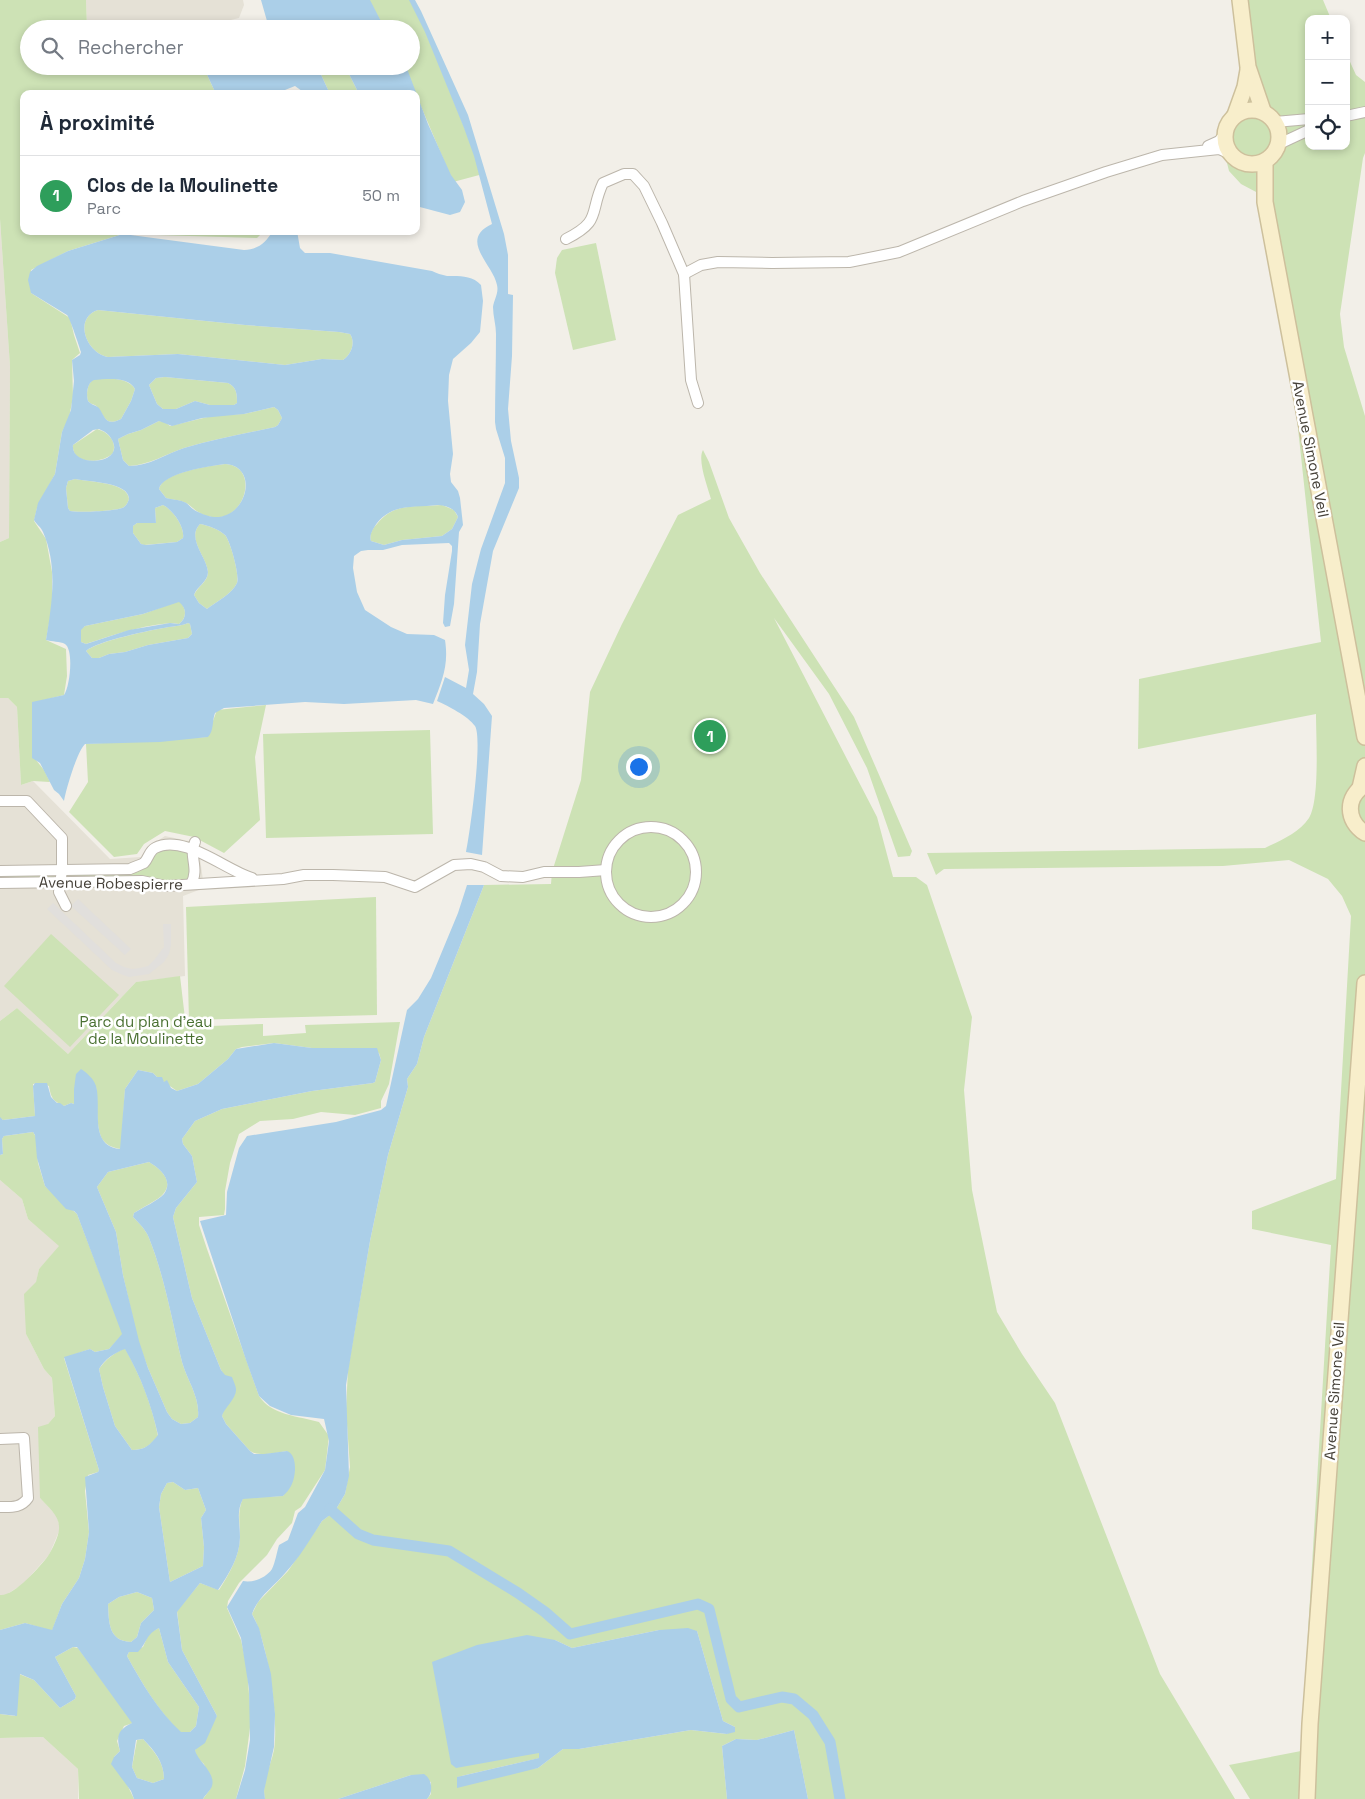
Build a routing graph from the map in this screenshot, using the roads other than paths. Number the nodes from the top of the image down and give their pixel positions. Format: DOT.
graph roads {
  1 [pos="1240,0"];
  2 [pos="1248,66"];
  3 [pos="1263,111"];
  4 [pos="1365,112"];
  5 [pos="1235,115"];
  6 [pos="1350,115"];
  7 [pos="1305,119"];
  8 [pos="1275,122"];
  9 [pos="1305,132"];
  10 [pos="1225,134"];
  11 [pos="1279,144"];
  12 [pos="1198,151"];
  13 [pos="1238,159"];
  14 [pos="1265,161"];
  15 [pos="1265,202"];
  16 [pos="566,239"];
  17 [pos="684,274"];
  18 [pos="698,404"];
  19 [pos="1365,737"];
  20 [pos="1365,766"];
  21 [pos="1363,786"];
  22 [pos="0,801"];
  23 [pos="1364,835"];
  24 [pos="194,845"];
  25 [pos="62,870"];
  26 [pos="606,870"];
  27 [pos="0,871"];
  28 [pos="257,880"];
  29 [pos="61,882"];
  30 [pos="0,883"];
  31 [pos="191,884"];
  32 [pos="66,906"];
  33 [pos="1365,983"];
  34 [pos="0,1439"];
  35 [pos="0,1507"];
  36 [pos="1307,1799"];
  1 -- 2 [label="main road"];
  2 -- 3 [label="main road"];
  2 -- 5 [label="main road"];
  3 -- 5 [label="main road"];
  3 -- 8 [label="main road"];
  4 -- 6 [label="street"];
  5 -- 10 [label="main road"];
  7 -- 8 [label="street"];
  8 -- 11 [label="main road"];
  9 -- 11 [label="street"];
  10 -- 12 [label="street"];
  10 -- 13 [label="main road"];
  11 -- 14 [label="main road"];
  12 -- 13 [label="street"];
  12 -- 17 [label="street"];
  13 -- 14 [label="main road"];
  13 -- 15 [label="main road"];
  14 -- 15 [label="main road, Avenue Simone Veil"];
  15 -- 19 [label="main road, Avenue Simone Veil"];
  16 -- 17 [label="street"];
  17 -- 18 [label="street"];
  20 -- 21 [label="main road"];
  21 -- 23 [label="main road"];
  22 -- 25 [label="street"];
  24 -- 25 [label="street, Avenue Robespierre"];
  24 -- 28 [label="street, Avenue Robespierre"];
  24 -- 31 [label="street, Avenue Robespierre"];
  25 -- 27 [label="street, Avenue Robespierre"];
  25 -- 29 [label="street"];
  26 -- 26 [label="street"];
  26 -- 28 [label="street"];
  28 -- 31 [label="street, Avenue Robespierre"];
  29 -- 30 [label="street, Avenue Robespierre"];
  29 -- 31 [label="street, Avenue Robespierre"];
  29 -- 32 [label="street"];
  33 -- 36 [label="main road, Avenue Simone Veil"];
  34 -- 35 [label="street"];
}
